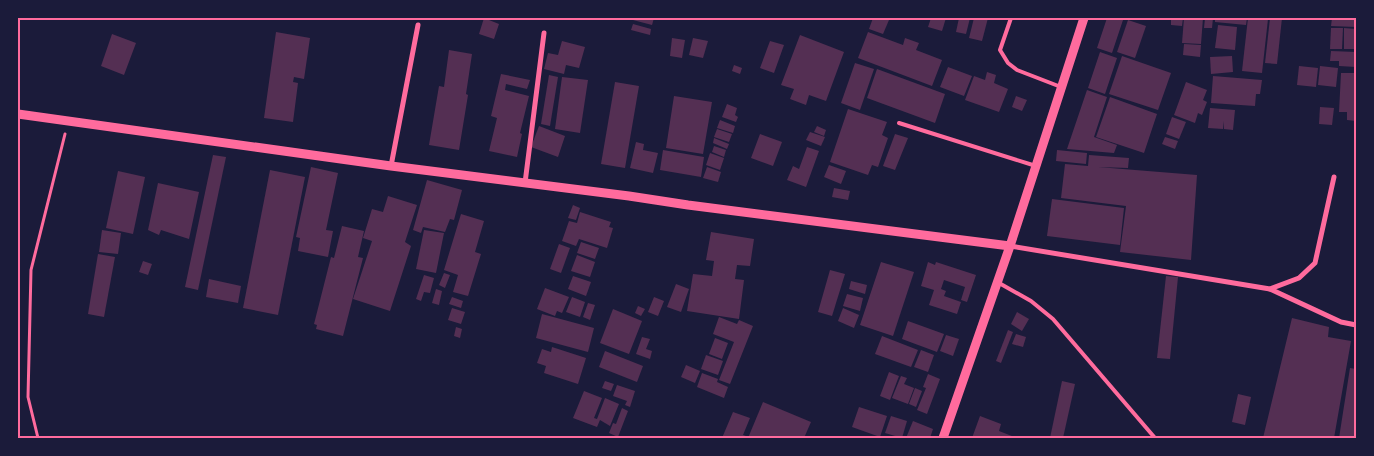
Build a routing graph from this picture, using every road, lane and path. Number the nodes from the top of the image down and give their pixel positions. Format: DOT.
graph roads {
  1 [pos="1011,18"];
  2 [pos="1084,18"];
  3 [pos="418,25"];
  4 [pos="544,33"];
  5 [pos="1061,87"];
  6 [pos="18,114"];
  7 [pos="68,121"];
  8 [pos="899,123"];
  9 [pos="391,166"];
  10 [pos="1036,166"];
  11 [pos="1334,177"];
  12 [pos="525,184"];
  13 [pos="1010,246"];
  14 [pos="997,283"];
  15 [pos="1270,289"];
  16 [pos="1356,325"];
  17 [pos="38,438"];
  18 [pos="943,438"];
  19 [pos="1156,438"];
  1 -- 5 [label="lane"];
  2 -- 5 [label="street"];
  3 -- 9 [label="street"];
  4 -- 12 [label="street"];
  5 -- 10 [label="street"];
  6 -- 7 [label="street"];
  7 -- 9 [label="street"];
  7 -- 17 [label="path"];
  8 -- 10 [label="lane"];
  9 -- 12 [label="street"];
  10 -- 13 [label="street"];
  11 -- 15 [label="street"];
  12 -- 13 [label="street"];
  13 -- 14 [label="street"];
  13 -- 15 [label="street"];
  14 -- 18 [label="street"];
  14 -- 19 [label="lane"];
  15 -- 16 [label="street"];
}
